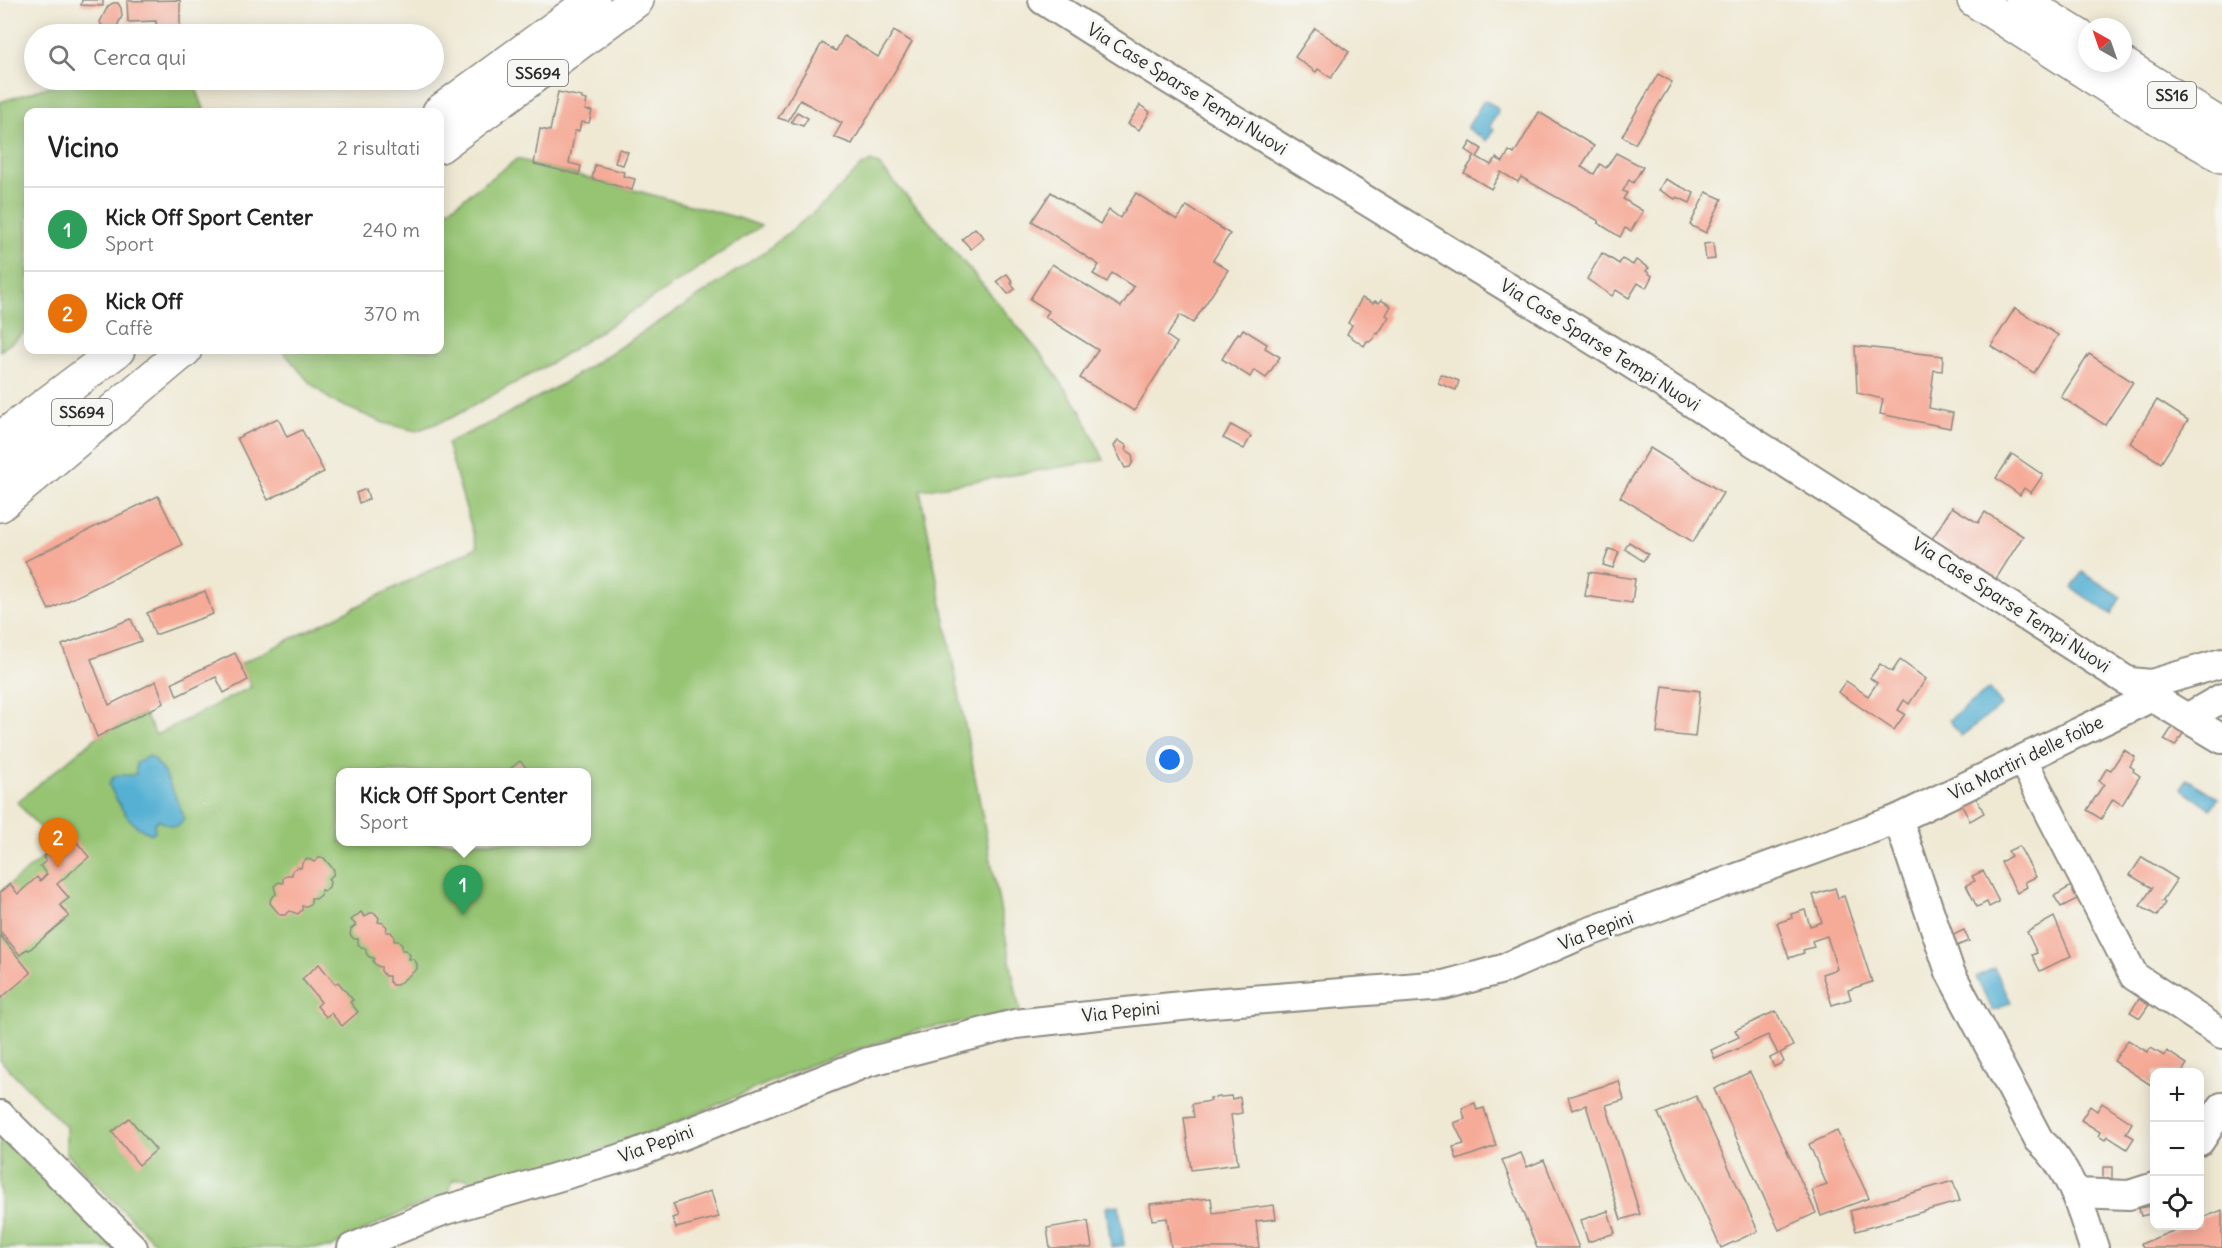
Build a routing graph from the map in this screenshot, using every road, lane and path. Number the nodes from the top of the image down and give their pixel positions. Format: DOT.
graph roads {
  1 [pos="571,0"];
  2 [pos="593,0"];
  3 [pos="637,0"];
  4 [pos="662,0"];
  5 [pos="1043,0"];
  6 [pos="1974,0"];
  7 [pos="2021,0"];
  8 [pos="2078,35"];
  9 [pos="566,53"];
  10 [pos="505,64"];
  11 [pos="2132,70"];
  12 [pos="2133,103"];
  13 [pos="444,109"];
  14 [pos="2222,126"];
  15 [pos="444,143"];
  16 [pos="2222,156"];
  17 [pos="2222,172"];
  18 [pos="160,354"];
  19 [pos="179,354"];
  20 [pos="107,358"];
  21 [pos="0,415"];
  22 [pos="0,439"];
  23 [pos="0,474"];
  24 [pos="0,505"];
  25 [pos="2213,666"];
  26 [pos="2141,689"];
  27 [pos="2222,698"];
  28 [pos="2222,702"];
  29 [pos="2187,718"];
  30 [pos="2222,722"];
  31 [pos="2222,738"];
  32 [pos="2023,761"];
  33 [pos="1899,819"];
  34 [pos="2222,1034"];
  35 [pos="2222,1107"];
  36 [pos="0,1115"];
  37 [pos="2204,1134"];
  38 [pos="2150,1188"];
  39 [pos="2076,1193"];
  40 [pos="133,1248"];
  41 [pos="352,1248"];
  42 [pos="2094,1248"];
  1 -- 10 [label="highway"];
  2 -- 10 [label="highway, SS694"];
  3 -- 9 [label="highway, SS694"];
  4 -- 9 [label="highway"];
  5 -- 26 [label="street, Via Case Sparse Tempi Nuovi"];
  6 -- 12 [label="highway, SS16"];
  7 -- 8 [label="highway"];
  9 -- 15 [label="highway, SS694"];
  10 -- 13 [label="highway, SS694"];
  11 -- 14 [label="highway, SS16"];
  12 -- 16 [label="highway, SS16"];
  12 -- 17 [label="highway"];
  18 -- 23 [label="highway, SS694"];
  19 -- 24 [label="highway"];
  20 -- 21 [label="highway"];
  20 -- 22 [label="highway, SS694"];
  25 -- 26 [label="street"];
  25 -- 29 [label="street"];
  26 -- 29 [label="street, Via Case Sparse Tempi Nuovi"];
  26 -- 32 [label="street, Via Martiri delle foibe"];
  27 -- 29 [label="street"];
  28 -- 30 [label="street"];
  29 -- 31 [label="street, Via Case Sparse Tempi Nuovi"];
  32 -- 33 [label="street, Via Martiri delle foibe"];
  32 -- 34 [label="street"];
  33 -- 39 [label="street"];
  33 -- 41 [label="street, Via Pepini"];
  35 -- 37 [label="street"];
  36 -- 40 [label="street"];
  38 -- 39 [label="street"];
  39 -- 42 [label="street"];
}
